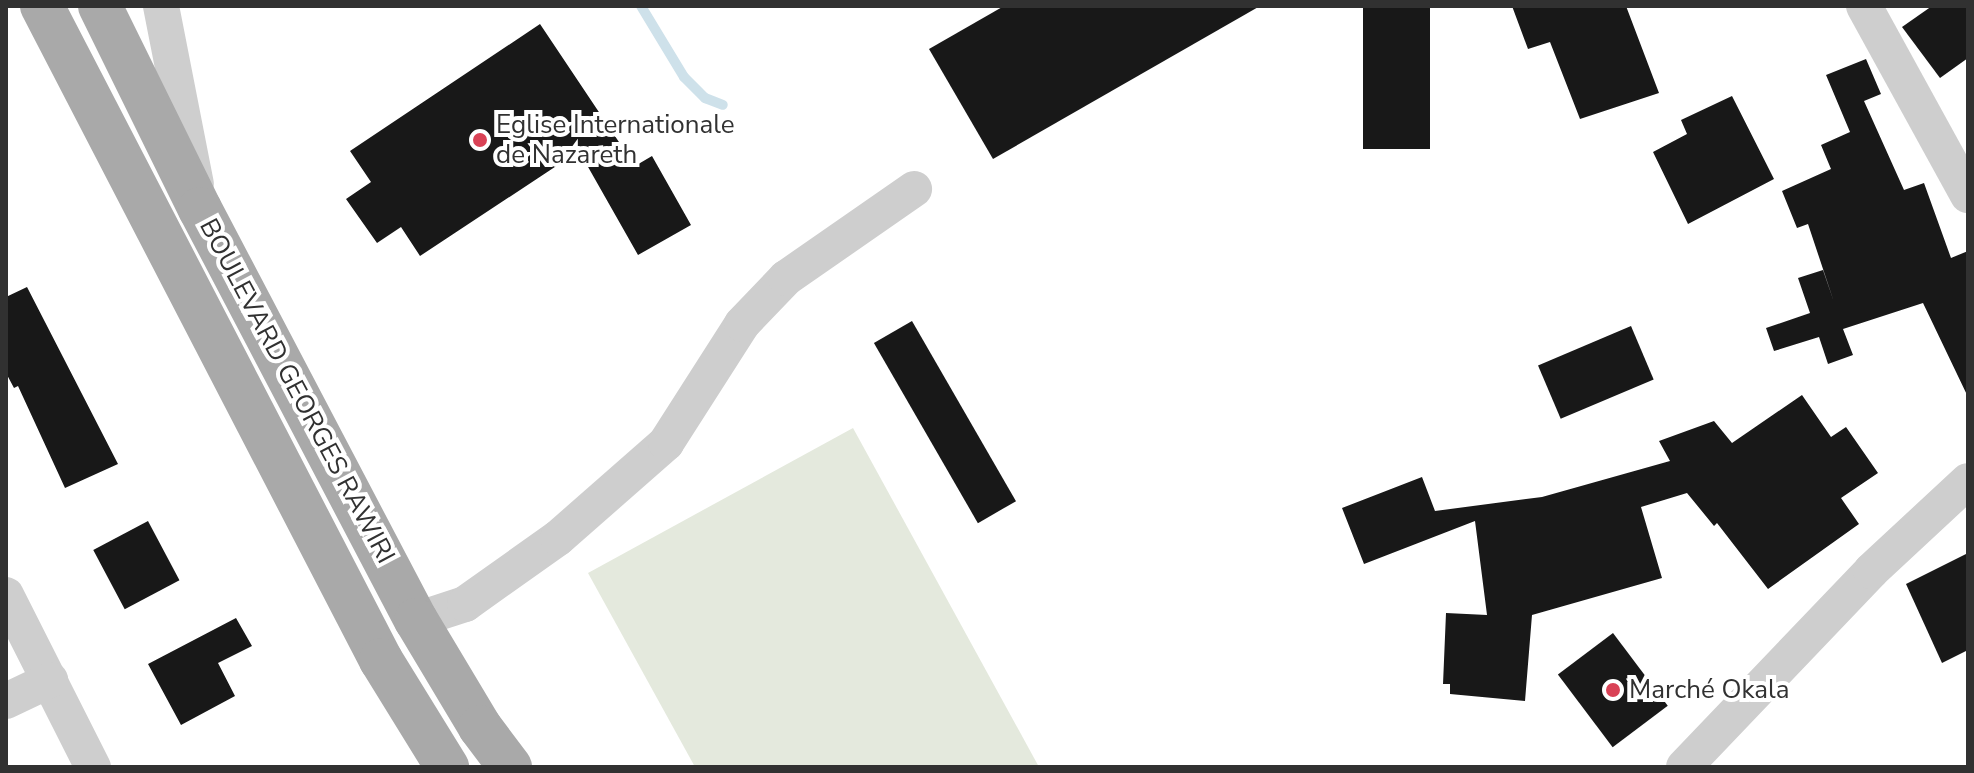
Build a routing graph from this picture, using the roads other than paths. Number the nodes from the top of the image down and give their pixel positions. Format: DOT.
graph roads {
  1 [pos="42,6"];
  2 [pos="100,6"];
  3 [pos="161,6"];
  4 [pos="1864,6"];
  5 [pos="914,189"];
  6 [pos="1968,195"];
  7 [pos="200,209"];
  8 [pos="1968,481"];
  9 [pos="6,595"];
  10 [pos="416,620"];
  11 [pos="50,680"];
  12 [pos="6,701"];
  13 [pos="93,767"];
  14 [pos="447,767"];
  15 [pos="510,767"];
  16 [pos="1684,767"];
  1 -- 14 [label="main road, BOULEVARD GEORGES RAWIRI"];
  2 -- 7 [label="main road, BOULEVARD GEORGES RAWIRI"];
  3 -- 7 [label="street"];
  4 -- 6 [label="street"];
  5 -- 10 [label="street"];
  7 -- 10 [label="main road, BOULEVARD GEORGES RAWIRI"];
  8 -- 16 [label="street"];
  9 -- 11 [label="street"];
  10 -- 15 [label="main road, BOULEVARD GEORGES RAWIRI"];
  11 -- 12 [label="street"];
  11 -- 13 [label="street"];
}
